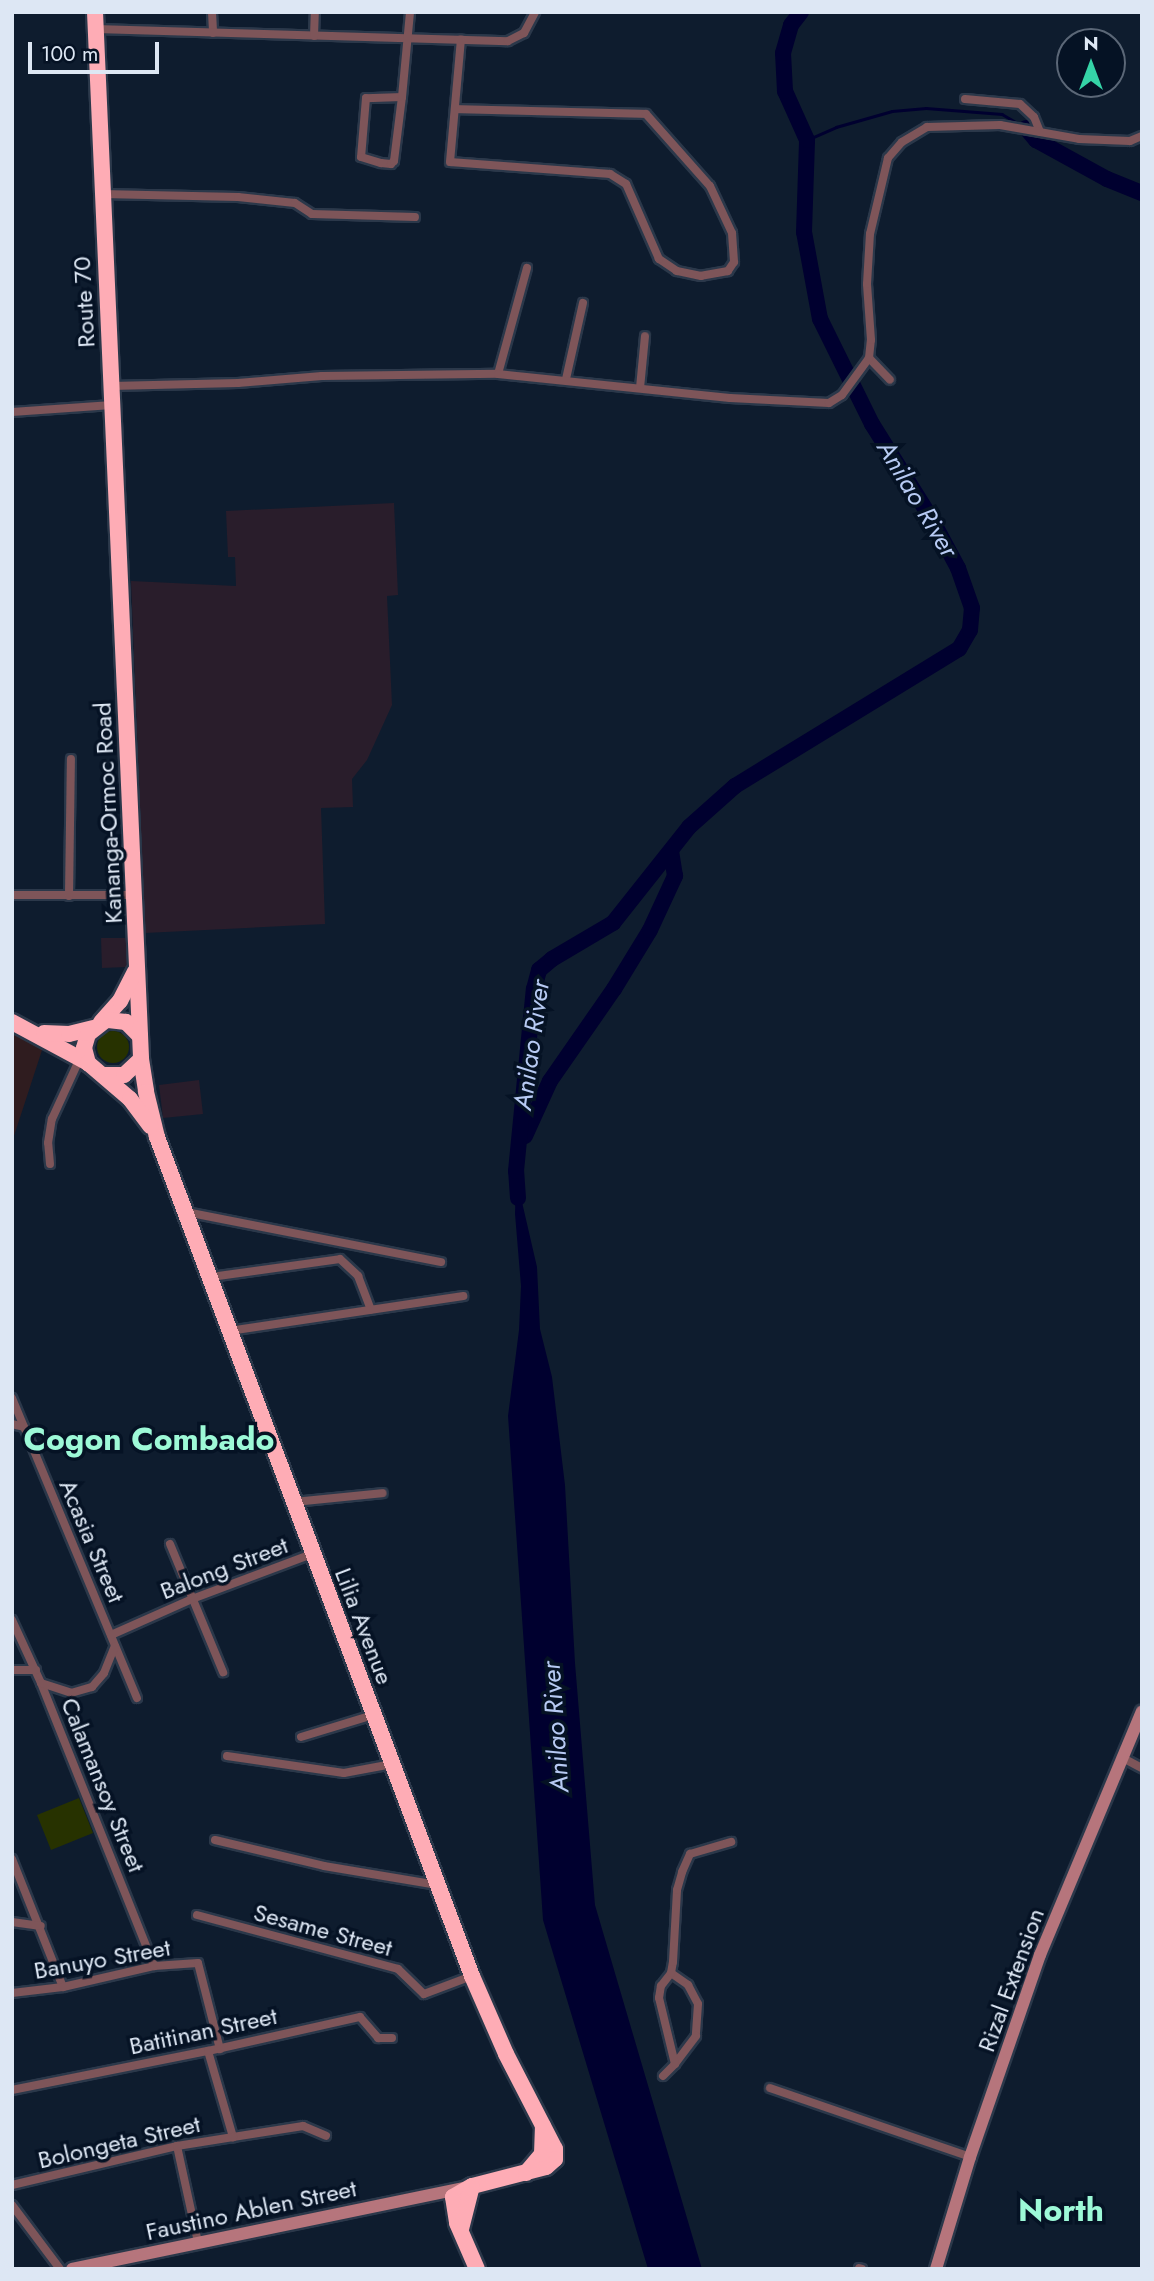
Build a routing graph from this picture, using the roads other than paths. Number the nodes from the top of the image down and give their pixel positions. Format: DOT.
graph roads {
  1 [pos="95,12"];
  2 [pos="212,12"];
  3 [pos="315,12"];
  4 [pos="410,12"];
  5 [pos="536,12"];
  6 [pos="96,29"];
  7 [pos="213,33"];
  8 [pos="314,36"];
  9 [pos="408,39"];
  10 [pos="461,39"];
  11 [pos="402,97"];
  12 [pos="965,99"];
  13 [pos="456,109"];
  14 [pos="1040,132"];
  15 [pos="1142,136"];
  16 [pos="1130,141"];
  17 [pos="1142,141"];
  18 [pos="102,194"];
  19 [pos="415,217"];
  20 [pos="527,268"];
  21 [pos="583,303"];
  22 [pos="645,335"];
  23 [pos="869,358"];
  24 [pos="498,374"];
  25 [pos="566,379"];
  26 [pos="890,380"];
  27 [pos="111,386"];
  28 [pos="640,388"];
  29 [pos="112,405"];
  30 [pos="12,412"];
  31 [pos="121,589"];
  32 [pos="71,759"];
  33 [pos="12,895"];
  34 [pos="136,895"];
  35 [pos="69,896"];
  36 [pos="137,966"];
  37 [pos="12,1022"];
  38 [pos="96,1025"];
  39 [pos="31,1030"];
  40 [pos="140,1036"];
  41 [pos="141,1059"];
  42 [pos="90,1065"];
  43 [pos="157,1137"];
  44 [pos="50,1164"];
  45 [pos="186,1212"];
  46 [pos="441,1262"];
  47 [pos="211,1277"];
  48 [pos="463,1296"];
  49 [pos="371,1310"];
  50 [pos="229,1331"];
  51 [pos="12,1398"];
  52 [pos="12,1424"];
  53 [pos="24,1427"];
  54 [pos="383,1493"];
  55 [pos="293,1502"];
  56 [pos="170,1544"];
  57 [pos="312,1554"];
  58 [pos="192,1599"];
  59 [pos="12,1620"];
  60 [pos="111,1635"];
  61 [pos="115,1646"];
  62 [pos="12,1670"];
  63 [pos="36,1670"];
  64 [pos="223,1672"];
  65 [pos="41,1683"];
  66 [pos="137,1698"];
  67 [pos="1142,1711"];
  68 [pos="373,1715"];
  69 [pos="301,1737"];
  70 [pos="226,1756"];
  71 [pos="1121,1757"];
  72 [pos="392,1764"];
  73 [pos="1142,1768"];
  74 [pos="215,1840"];
  75 [pos="732,1842"];
  76 [pos="12,1859"];
  77 [pos="437,1885"];
  78 [pos="197,1915"];
  79 [pos="12,1922"];
  80 [pos="41,1926"];
  81 [pos="154,1966"];
  82 [pos="671,1973"];
  83 [pos="472,1976"];
  84 [pos="63,1987"];
  85 [pos="12,1993"];
  86 [pos="392,2038"];
  87 [pos="220,2049"];
  88 [pos="208,2051"];
  89 [pos="675,2064"];
  90 [pos="663,2076"];
  91 [pos="770,2088"];
  92 [pos="12,2090"];
  93 [pos="326,2136"];
  94 [pos="233,2137"];
  95 [pos="177,2146"];
  96 [pos="970,2157"];
  97 [pos="12,2185"];
  98 [pos="471,2186"];
  99 [pos="440,2193"];
  100 [pos="12,2205"];
  101 [pos="459,2227"];
  102 [pos="198,2242"];
  103 [pos="108,2265"];
  104 [pos="60,2269"];
  105 [pos="72,2269"];
  106 [pos="477,2269"];
  107 [pos="936,2269"];
  1 -- 6 [label="highway, Route 70"];
  2 -- 7 [label="street"];
  3 -- 8 [label="street"];
  4 -- 9 [label="street"];
  5 -- 10 [label="street"];
  6 -- 7 [label="street"];
  6 -- 18 [label="highway, Route 70"];
  7 -- 8 [label="street"];
  8 -- 9 [label="street"];
  9 -- 10 [label="street"];
  9 -- 11 [label="street"];
  10 -- 13 [label="street"];
  11 -- 11 [label="street"];
  12 -- 14 [label="street"];
  13 -- 13 [label="street"];
  14 -- 16 [label="street"];
  14 -- 23 [label="street"];
  15 -- 16 [label="street"];
  16 -- 17 [label="street"];
  18 -- 19 [label="street"];
  18 -- 27 [label="highway, Route 70"];
  20 -- 24 [label="street"];
  21 -- 25 [label="street"];
  22 -- 28 [label="street"];
  23 -- 26 [label="street"];
  23 -- 28 [label="street"];
  24 -- 25 [label="street"];
  24 -- 27 [label="street"];
  25 -- 28 [label="street"];
  27 -- 29 [label="highway, Route 70"];
  29 -- 30 [label="street"];
  29 -- 31 [label="highway, Route 70"];
  31 -- 34 [label="highway, Kananga-Ormoc Road"];
  32 -- 35 [label="street"];
  33 -- 35 [label="street"];
  34 -- 35 [label="street"];
  34 -- 36 [label="highway, Kananga-Ormoc Road"];
  36 -- 38 [label="highway"];
  36 -- 40 [label="highway, Kananga-Ormoc Road"];
  37 -- 39 [label="highway"];
  38 -- 39 [label="highway"];
  38 -- 40 [label="highway"];
  38 -- 42 [label="highway"];
  39 -- 42 [label="highway"];
  40 -- 41 [label="highway"];
  41 -- 42 [label="highway"];
  41 -- 43 [label="highway"];
  42 -- 43 [label="highway"];
  42 -- 44 [label="street"];
  43 -- 45 [label="highway, Lilia Avenue"];
  45 -- 46 [label="street"];
  45 -- 47 [label="highway, Lilia Avenue"];
  47 -- 49 [label="street"];
  47 -- 50 [label="highway, Lilia Avenue"];
  48 -- 49 [label="street"];
  49 -- 50 [label="street"];
  50 -- 55 [label="highway, Lilia Avenue"];
  51 -- 53 [label="street, Acasia Street"];
  52 -- 53 [label="street"];
  53 -- 60 [label="street, Acasia Street"];
  54 -- 55 [label="street"];
  55 -- 57 [label="highway, Lilia Avenue"];
  56 -- 58 [label="street"];
  57 -- 58 [label="street, Balong Street"];
  57 -- 68 [label="highway, Lilia Avenue"];
  58 -- 60 [label="street, Balong Street"];
  58 -- 64 [label="street"];
  59 -- 63 [label="street, Calamansoy Street"];
  60 -- 61 [label="street, Acasia Street"];
  61 -- 65 [label="street"];
  61 -- 66 [label="street, Acasia Street"];
  62 -- 63 [label="street"];
  63 -- 65 [label="street, Calamansoy Street"];
  65 -- 81 [label="street, Calamansoy Street"];
  67 -- 71 [label="street, Rizal Extension"];
  68 -- 69 [label="street"];
  68 -- 72 [label="highway, Lilia Avenue"];
  70 -- 72 [label="street"];
  71 -- 73 [label="street"];
  71 -- 96 [label="street, Rizal Extension"];
  72 -- 77 [label="highway, Lilia Avenue"];
  74 -- 77 [label="street"];
  75 -- 82 [label="street"];
  76 -- 80 [label="street"];
  77 -- 83 [label="highway, Lilia Avenue"];
  78 -- 83 [label="street, Sesame Street"];
  79 -- 80 [label="street"];
  80 -- 84 [label="street"];
  81 -- 84 [label="street, Banuyo Street"];
  81 -- 87 [label="street, Banuyo Street"];
  82 -- 89 [label="street"];
  82 -- 89 [label="street"];
  83 -- 98 [label="highway, Lilia Avenue"];
  84 -- 85 [label="street, Banuyo Street"];
  86 -- 87 [label="street, Batitinan Street"];
  87 -- 88 [label="street, Batitinan Street"];
  88 -- 92 [label="street, Batitinan Street"];
  88 -- 94 [label="street"];
  89 -- 90 [label="street"];
  91 -- 96 [label="street"];
  93 -- 94 [label="street, Bolongeta Street"];
  94 -- 95 [label="street, Bolongeta Street"];
  95 -- 97 [label="street, Bolongeta Street"];
  95 -- 102 [label="street"];
  96 -- 107 [label="street, Rizal Extension"];
  98 -- 99 [label="street, Faustino Ablen Street"];
  98 -- 101 [label="highway"];
  99 -- 101 [label="street"];
  99 -- 102 [label="street, Faustino Ablen Street"];
  100 -- 104 [label="street"];
  101 -- 106 [label="highway"];
  102 -- 103 [label="street, Faustino Ablen Street"];
  103 -- 105 [label="street, Faustino Ablen Street"];
}
